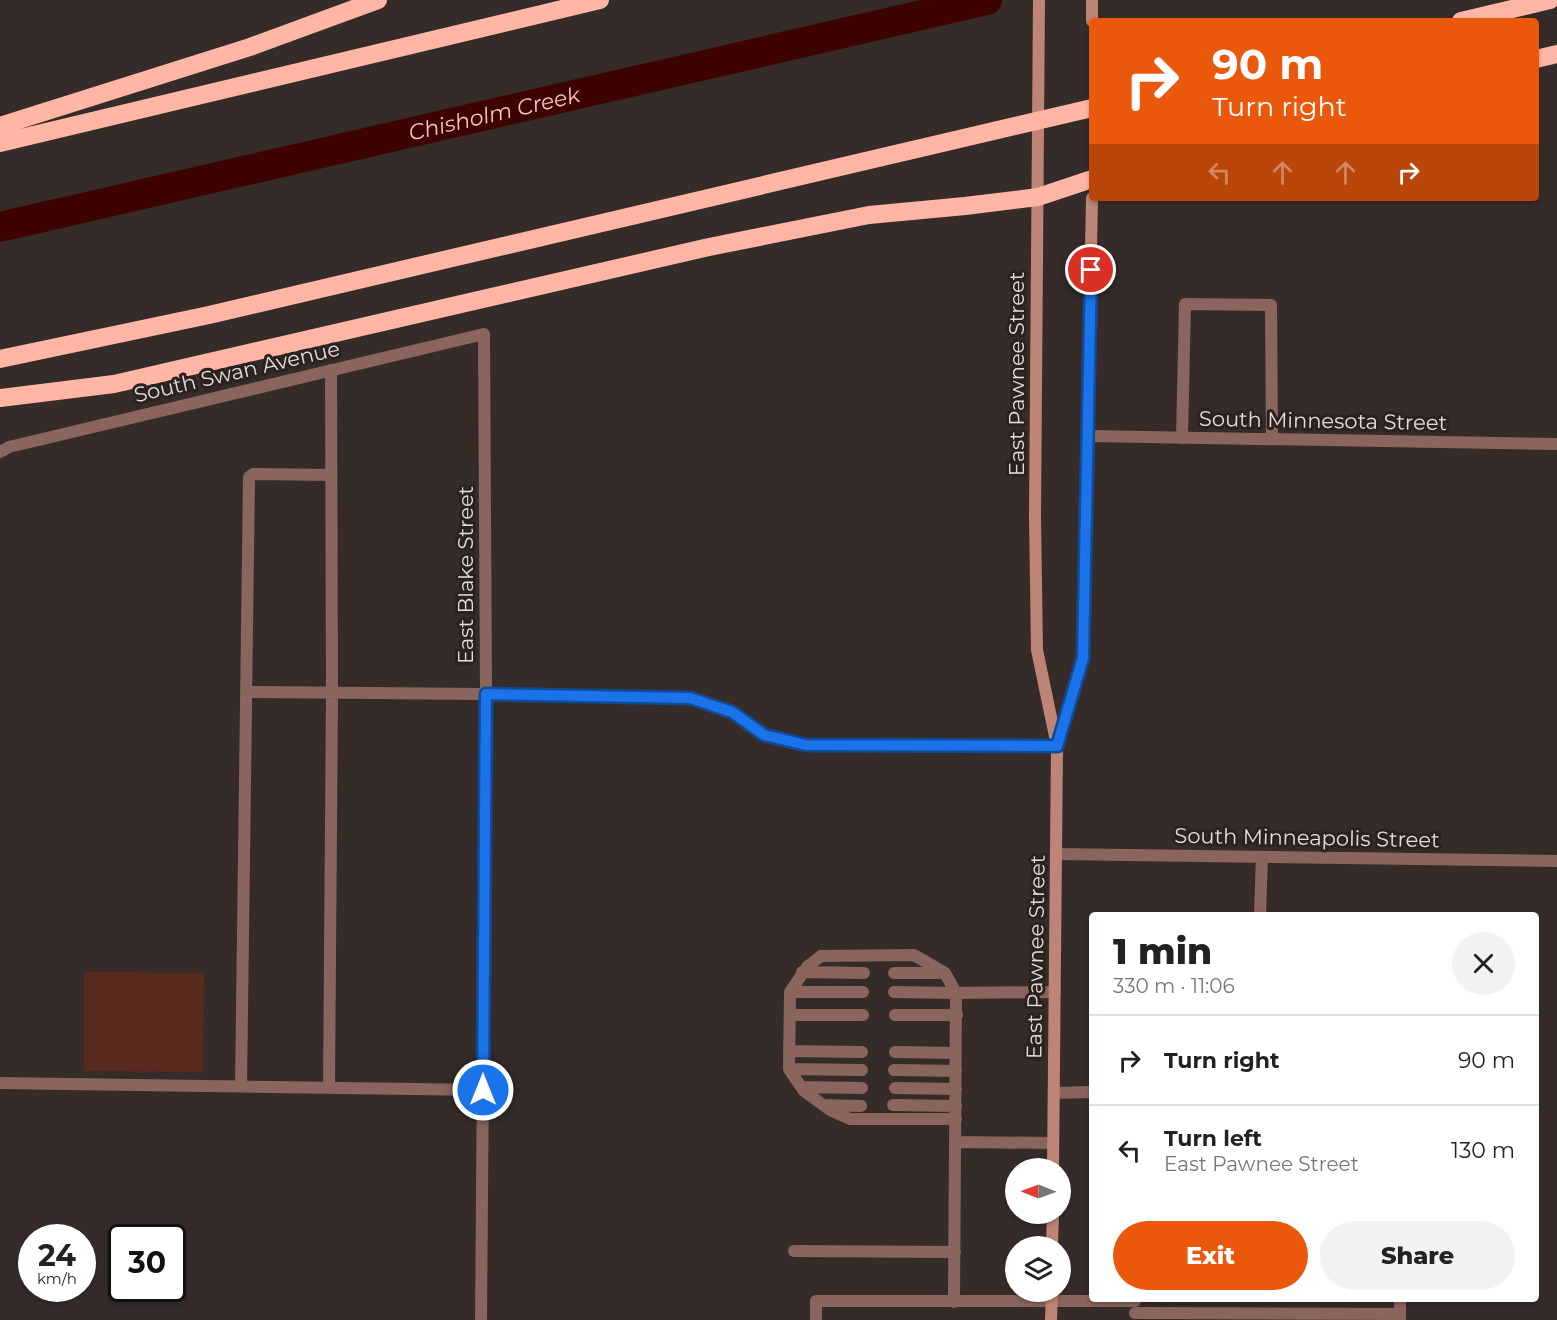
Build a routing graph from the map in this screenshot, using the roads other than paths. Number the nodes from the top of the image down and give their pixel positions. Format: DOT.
graph roads {
  1 [pos="378,0"];
  2 [pos="600,0"];
  3 [pos="1039,0"];
  4 [pos="1092,0"];
  5 [pos="1550,0"];
  6 [pos="1092,18"];
  7 [pos="1474,18"];
  8 [pos="1557,54"];
  9 [pos="1539,58"];
  10 [pos="1089,109"];
  11 [pos="0,126"];
  12 [pos="0,143"];
  13 [pos="1089,180"];
  14 [pos="1038,197"];
  15 [pos="1092,201"];
  16 [pos="484,334"];
  17 [pos="0,359"];
  18 [pos="331,370"];
  19 [pos="0,398"];
  20 [pos="1089,436"];
  21 [pos="1182,438"];
  22 [pos="1272,439"];
  23 [pos="1557,444"];
  24 [pos="0,452"];
  25 [pos="332,475"];
  26 [pos="246,692"];
  27 [pos="332,693"];
  28 [pos="486,694"];
  29 [pos="1057,746"];
  30 [pos="1056,854"];
  31 [pos="1262,857"];
  32 [pos="1557,861"];
  33 [pos="1260,912"];
  34 [pos="802,972"];
  35 [pos="864,973"];
  36 [pos="894,973"];
  37 [pos="945,973"];
  38 [pos="790,992"];
  39 [pos="863,992"];
  40 [pos="894,992"];
  41 [pos="1054,992"];
  42 [pos="956,993"];
  43 [pos="790,1015"];
  44 [pos="863,1015"];
  45 [pos="895,1015"];
  46 [pos="957,1015"];
  47 [pos="789,1051"];
  48 [pos="862,1052"];
  49 [pos="895,1052"];
  50 [pos="956,1053"];
  51 [pos="789,1069"];
  52 [pos="862,1070"];
  53 [pos="894,1070"];
  54 [pos="956,1071"];
  55 [pos="0,1083"];
  56 [pos="241,1086"];
  57 [pos="801,1087"];
  58 [pos="329,1088"];
  59 [pos="862,1088"];
  60 [pos="895,1088"];
  61 [pos="956,1089"];
  62 [pos="483,1090"];
  63 [pos="1089,1092"];
  64 [pos="1054,1093"];
  65 [pos="823,1105"];
  66 [pos="861,1106"];
  67 [pos="893,1106"];
  68 [pos="956,1106"];
  69 [pos="956,1119"];
  70 [pos="956,1142"];
  71 [pos="1053,1143"];
  72 [pos="1053,1158"];
  73 [pos="794,1251"];
  74 [pos="955,1252"];
  75 [pos="1005,1299"];
  76 [pos="1071,1300"];
  77 [pos="954,1302"];
  78 [pos="1052,1302"];
  79 [pos="1089,1302"];
  80 [pos="1090,1302"];
  81 [pos="1135,1308"];
  82 [pos="1400,1317"];
  83 [pos="481,1320"];
  84 [pos="816,1320"];
  85 [pos="1052,1320"];
  1 -- 11 [label="highway"];
  2 -- 12 [label="highway"];
  3 -- 14 [label="main road, East Pawnee Street"];
  4 -- 6 [label="main road"];
  5 -- 7 [label="highway"];
  8 -- 9 [label="highway"];
  10 -- 17 [label="highway"];
  13 -- 14 [label="highway"];
  14 -- 19 [label="highway"];
  14 -- 29 [label="main road, East Pawnee Street"];
  15 -- 20 [label="main road, East Pawnee Street"];
  16 -- 18 [label="street, South Swan Avenue"];
  16 -- 28 [label="street, East Blake Street"];
  18 -- 24 [label="street, South Swan Avenue"];
  18 -- 25 [label="street"];
  20 -- 21 [label="street, South Minnesota Street"];
  20 -- 29 [label="main road, East Pawnee Street"];
  21 -- 22 [label="street, South Minnesota Street"];
  21 -- 22 [label="street"];
  22 -- 23 [label="street, South Minnesota Street"];
  25 -- 26 [label="street"];
  25 -- 27 [label="street"];
  26 -- 27 [label="street"];
  26 -- 56 [label="street"];
  27 -- 28 [label="street"];
  27 -- 58 [label="street"];
  28 -- 29 [label="street"];
  28 -- 62 [label="street, East Blake Street"];
  29 -- 30 [label="main road, East Pawnee Street"];
  30 -- 31 [label="street, South Minneapolis Street"];
  30 -- 41 [label="main road, East Pawnee Street"];
  31 -- 32 [label="street, South Minneapolis Street"];
  31 -- 33 [label="street"];
  34 -- 35 [label="street"];
  34 -- 37 [label="street"];
  34 -- 38 [label="street"];
  36 -- 37 [label="street"];
  37 -- 42 [label="street"];
  38 -- 39 [label="street"];
  38 -- 43 [label="street"];
  40 -- 42 [label="street"];
  41 -- 42 [label="street"];
  41 -- 64 [label="main road, East Pawnee Street"];
  42 -- 46 [label="street"];
  43 -- 44 [label="street"];
  43 -- 47 [label="street"];
  45 -- 46 [label="street"];
  46 -- 50 [label="street"];
  47 -- 48 [label="street"];
  47 -- 51 [label="street"];
  49 -- 50 [label="street"];
  50 -- 54 [label="street"];
  51 -- 52 [label="street"];
  51 -- 57 [label="street"];
  53 -- 54 [label="street"];
  54 -- 61 [label="street"];
  55 -- 56 [label="street"];
  56 -- 58 [label="street"];
  57 -- 59 [label="street"];
  57 -- 65 [label="street"];
  58 -- 62 [label="street"];
  60 -- 61 [label="street"];
  61 -- 68 [label="street"];
  62 -- 83 [label="street, East Blake Street"];
  63 -- 64 [label="street"];
  64 -- 71 [label="main road, East Pawnee Street"];
  65 -- 66 [label="street"];
  65 -- 69 [label="street"];
  67 -- 68 [label="street"];
  68 -- 69 [label="street"];
  69 -- 70 [label="street"];
  70 -- 71 [label="street"];
  70 -- 74 [label="street"];
  71 -- 72 [label="main road, East Pawnee Street"];
  73 -- 74 [label="street"];
  74 -- 77 [label="street"];
  75 -- 77 [label="street"];
  76 -- 79 [label="street"];
  77 -- 84 [label="street"];
  78 -- 85 [label="main road"];
  80 -- 81 [label="street"];
  81 -- 82 [label="street"];
}
